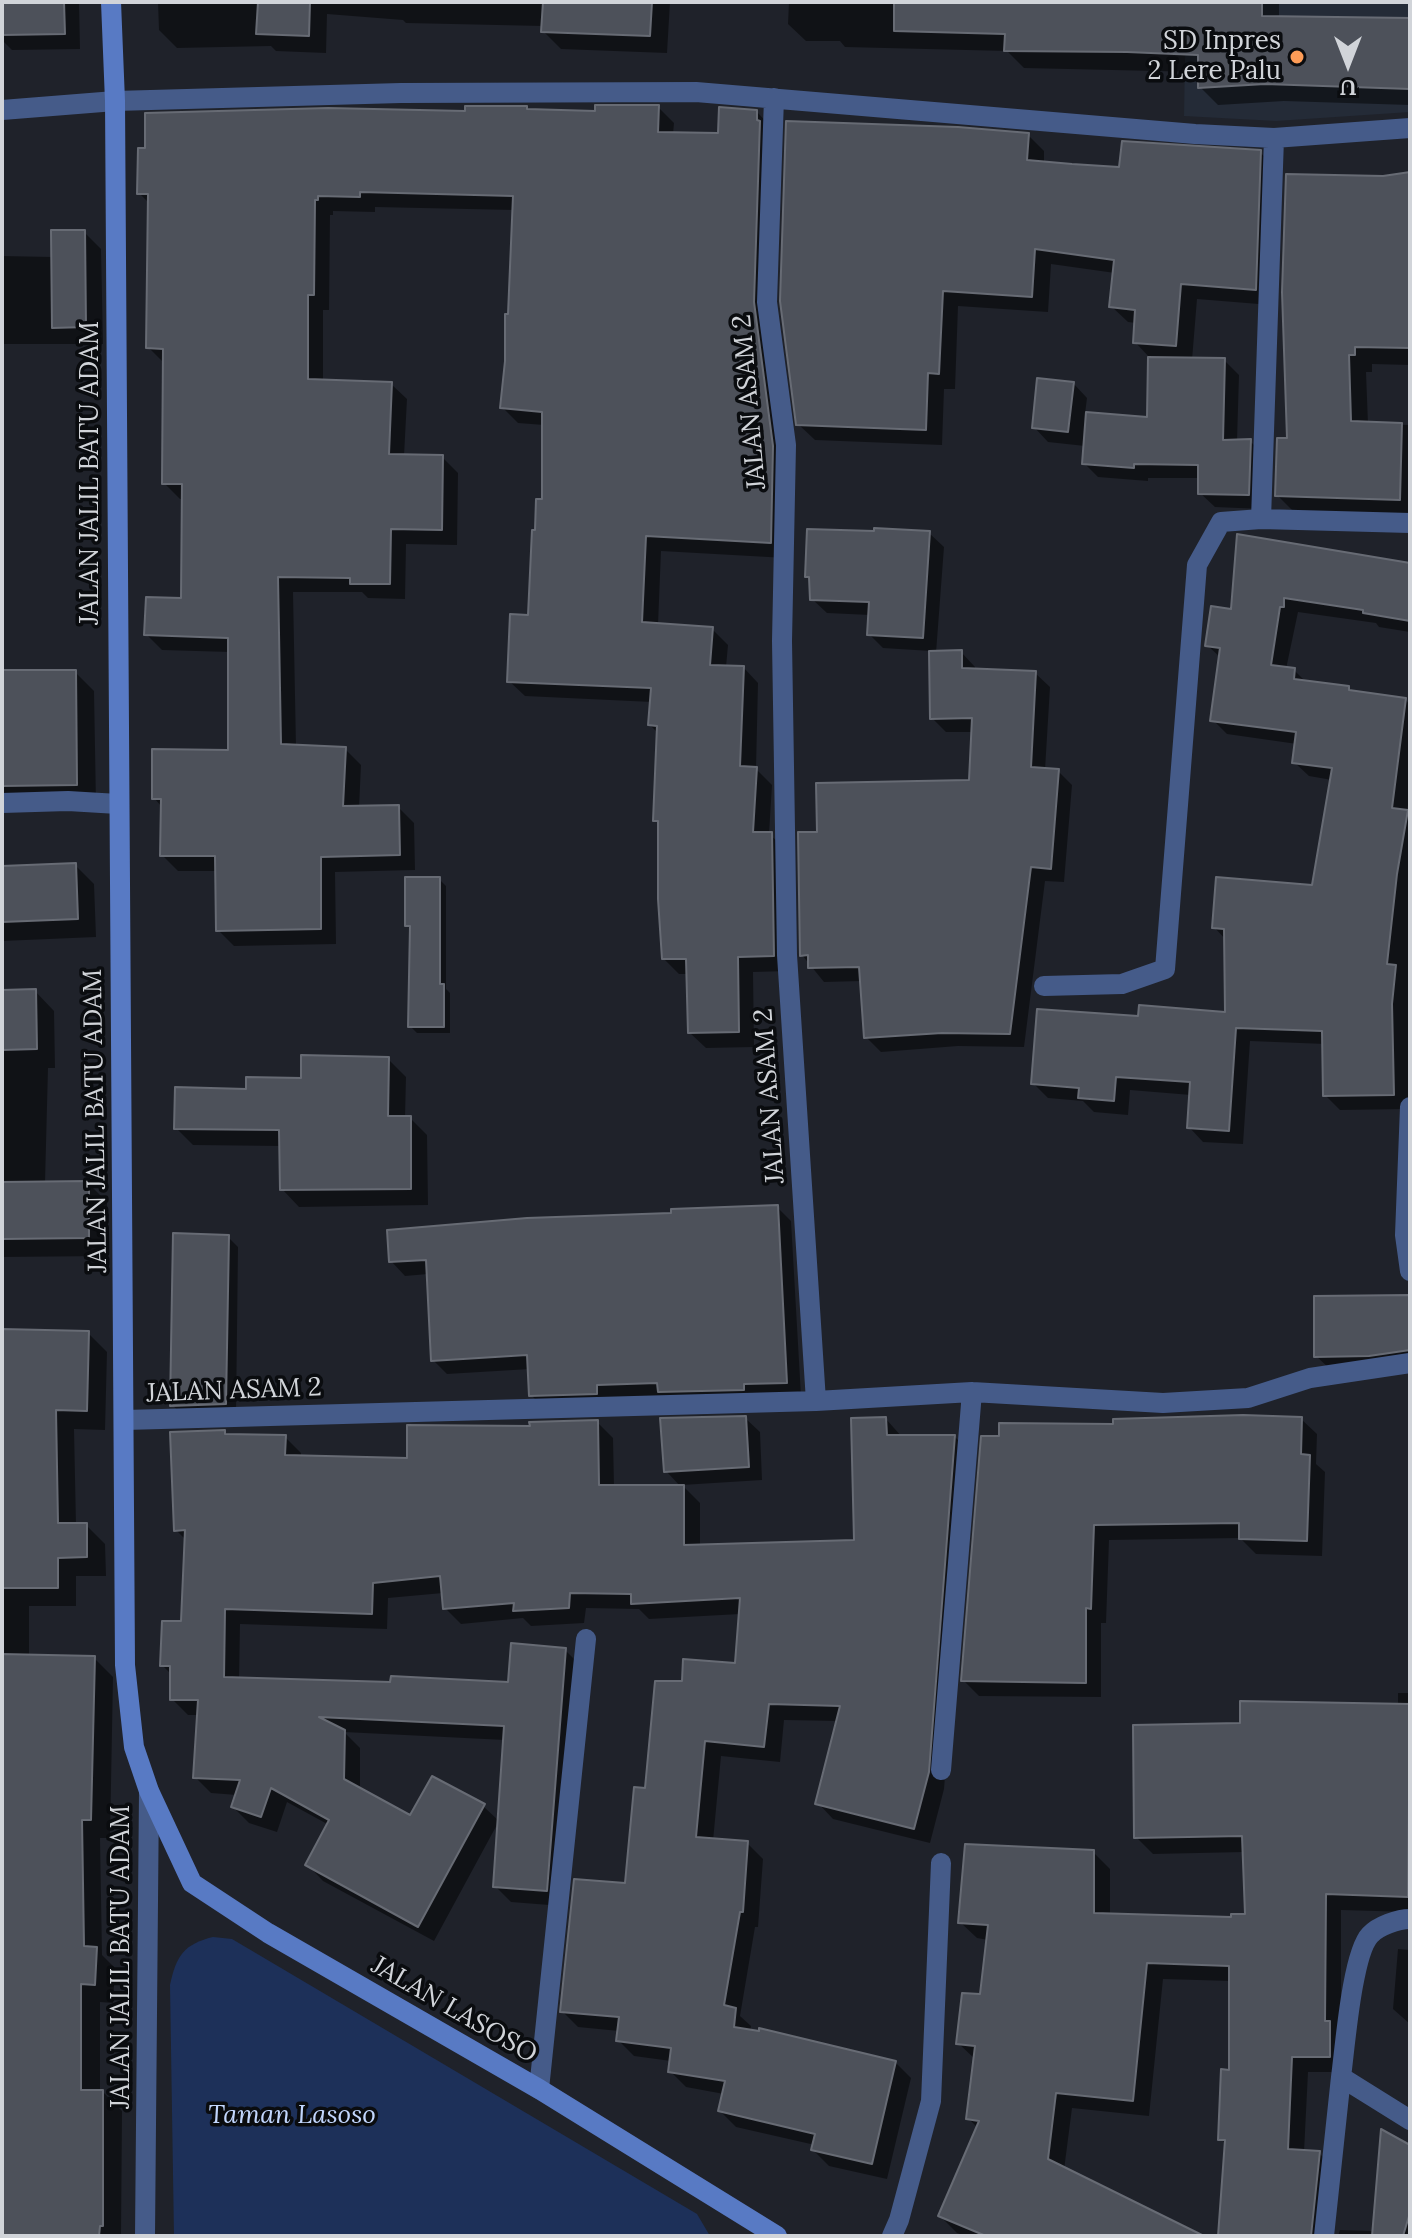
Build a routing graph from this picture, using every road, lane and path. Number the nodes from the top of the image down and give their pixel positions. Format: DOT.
graph roads {
  1 [pos="111,2"];
  2 [pos="774,98"];
  3 [pos="115,101"];
  4 [pos="2,110"];
  5 [pos="1410,128"];
  6 [pos="1274,138"];
  7 [pos="1261,519"];
  8 [pos="1410,523"];
  9 [pos="2,803"];
  10 [pos="118,804"];
  11 [pos="1044,986"];
  12 [pos="1410,1107"];
  13 [pos="1410,1271"];
  14 [pos="1410,1363"];
  15 [pos="972,1392"];
  16 [pos="816,1401"];
  17 [pos="125,1420"];
  18 [pos="586,1639"];
  19 [pos="941,1770"];
  20 [pos="149,1791"];
  21 [pos="941,1863"];
  22 [pos="1410,1919"];
  23 [pos="1341,2077"];
  24 [pos="539,2089"];
  25 [pos="1410,2120"];
  26 [pos="145,2236"];
  27 [pos="777,2236"];
  28 [pos="892,2236"];
  29 [pos="1324,2236"];
  1 -- 3 [label="street, JALAN JALIL BATU ADAM"];
  2 -- 3 [label="street"];
  2 -- 6 [label="street"];
  2 -- 16 [label="street, JALAN ASAM 2"];
  3 -- 4 [label="street"];
  3 -- 10 [label="street, JALAN JALIL BATU ADAM"];
  5 -- 6 [label="street"];
  6 -- 7 [label="street"];
  7 -- 8 [label="street"];
  7 -- 11 [label="street"];
  9 -- 10 [label="street"];
  10 -- 17 [label="street, JALAN JALIL BATU ADAM"];
  12 -- 13 [label="street"];
  14 -- 15 [label="street"];
  15 -- 16 [label="street"];
  15 -- 19 [label="street"];
  16 -- 17 [label="street, JALAN ASAM 2"];
  17 -- 20 [label="street, JALAN JALIL BATU ADAM"];
  18 -- 24 [label="street"];
  20 -- 24 [label="street, JALAN LASOSO"];
  20 -- 26 [label="street, JALAN JALIL BATU ADAM"];
  21 -- 28 [label="street"];
  22 -- 23 [label="street"];
  23 -- 25 [label="street"];
  23 -- 29 [label="street"];
  24 -- 27 [label="street, JALAN LASOSO"];
}
